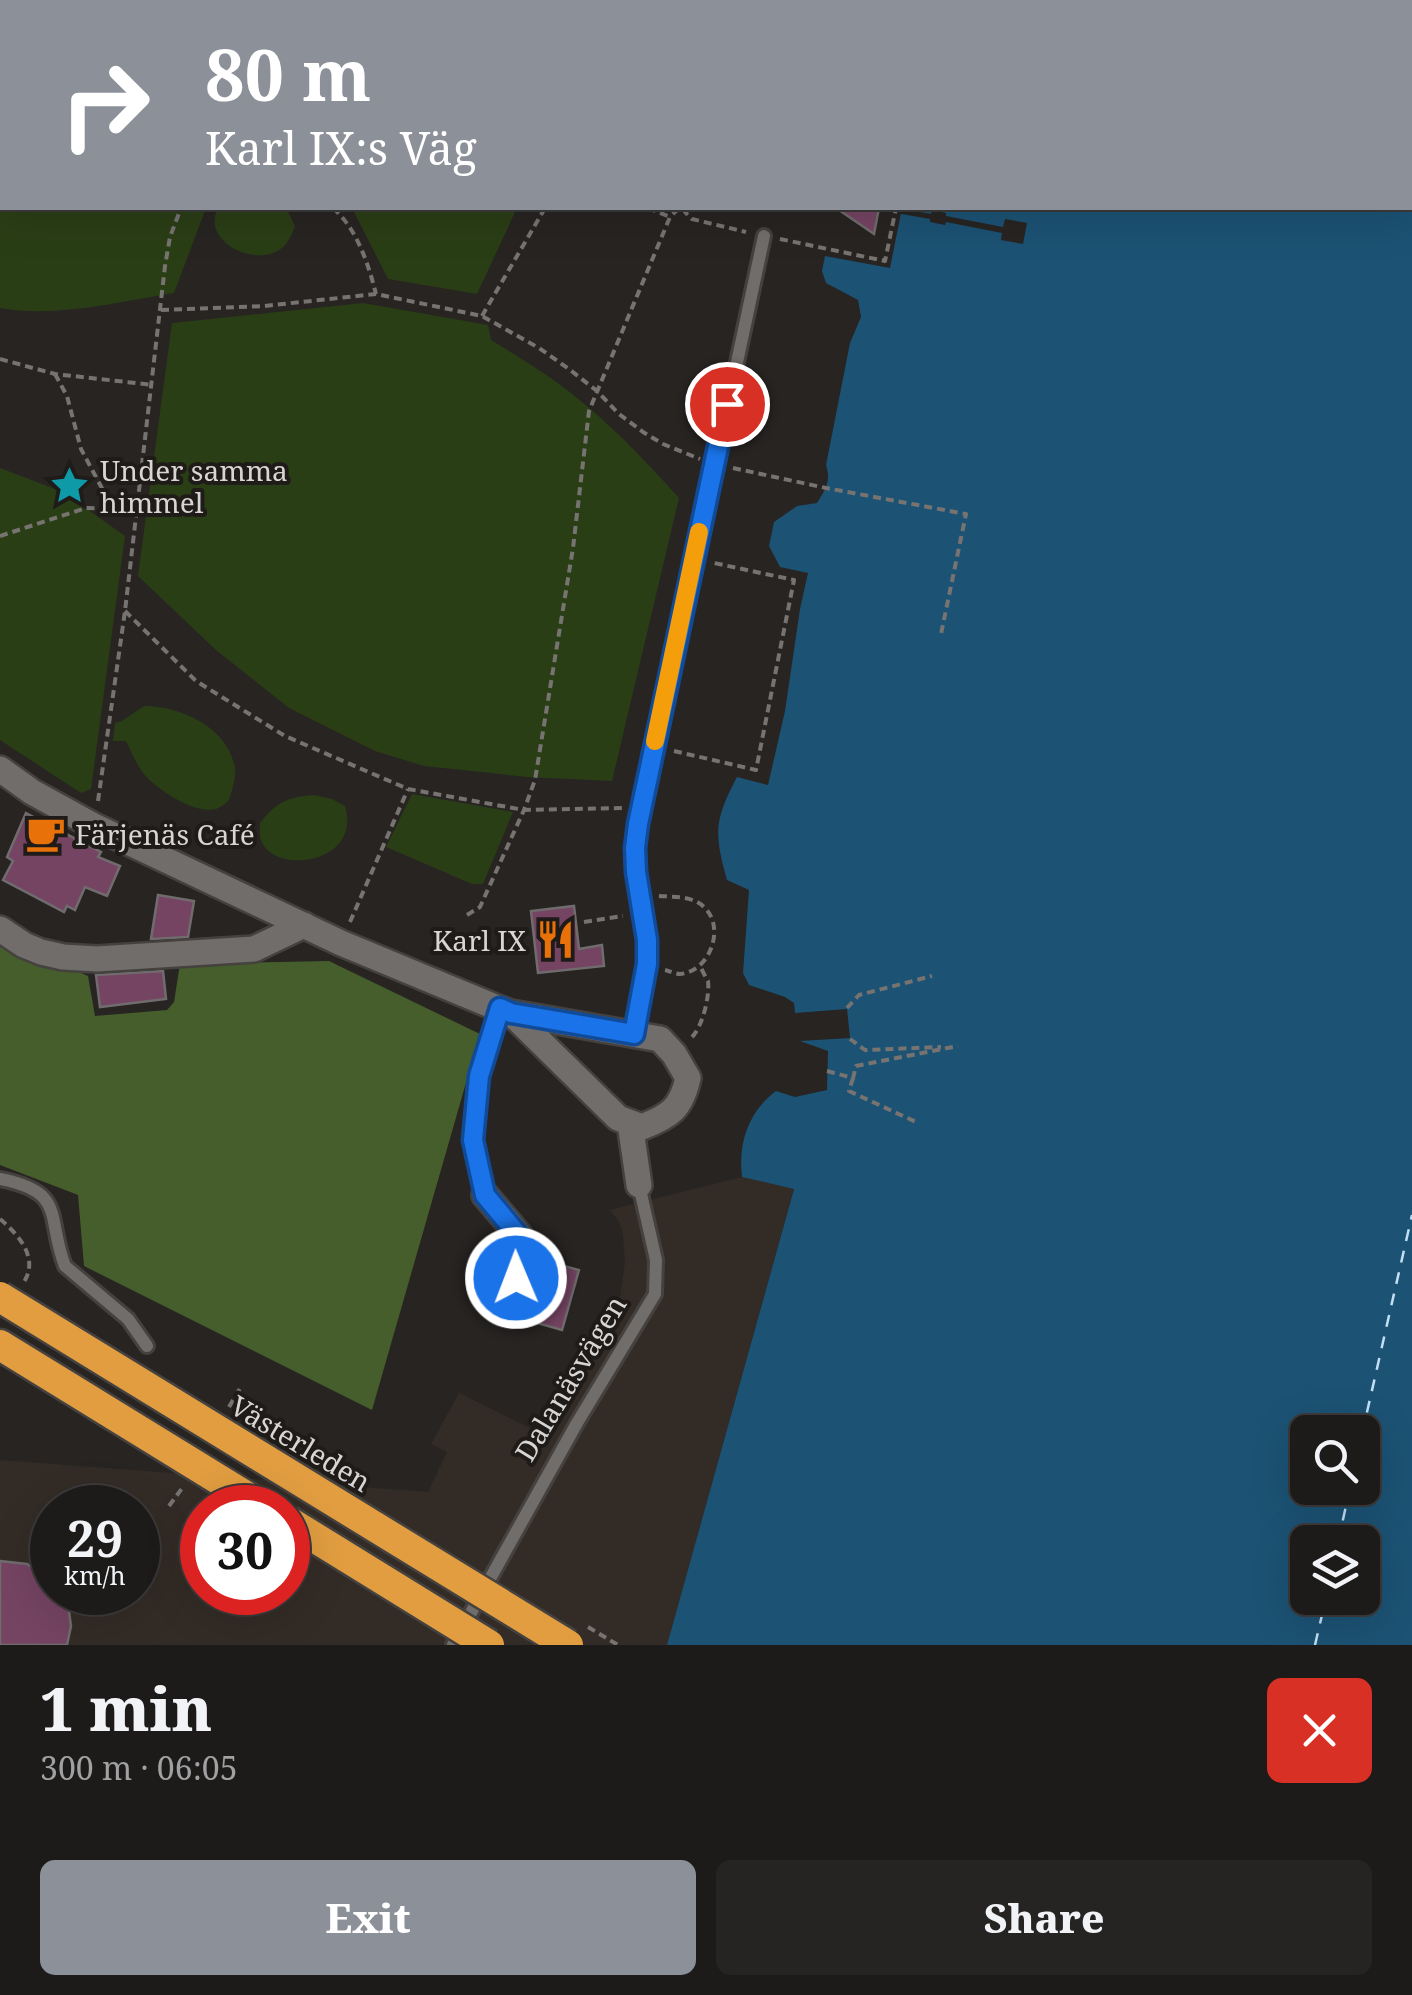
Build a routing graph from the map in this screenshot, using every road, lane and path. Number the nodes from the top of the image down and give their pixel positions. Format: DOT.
graph roads {
  1 [pos="180,210"];
  2 [pos="335,210"];
  3 [pos="544,210"];
  4 [pos="653,210"];
  5 [pos="679,210"];
  6 [pos="683,210"];
  7 [pos="896,210"];
  8 [pos="670,217"];
  9 [pos="764,236"];
  10 [pos="376,294"];
  11 [pos="161,310"];
  12 [pos="482,316"];
  13 [pos="0,359"];
  14 [pos="55,374"];
  15 [pos="152,385"];
  16 [pos="597,391"];
  17 [pos="714,464"];
  18 [pos="113,509"];
  19 [pos="137,516"];
  20 [pos="0,536"];
  21 [pos="694,559"];
  22 [pos="125,612"];
  23 [pos="941,634"];
  24 [pos="654,747"];
  25 [pos="0,769"];
  26 [pos="408,788"];
  27 [pos="642,807"];
  28 [pos="524,810"];
  29 [pos="92,825"];
  30 [pos="370,874"];
  31 [pos="380,878"];
  32 [pos="640,900"];
  33 [pos="468,915"];
  34 [pos="619,917"];
  35 [pos="584,922"];
  36 [pos="304,925"];
  37 [pos="0,929"];
  38 [pos="341,942"];
  39 [pos="647,964"];
  40 [pos="700,966"];
  41 [pos="932,976"];
  42 [pos="848,1008"];
  43 [pos="505,1011"];
  44 [pos="634,1034"];
  45 [pos="850,1039"];
  46 [pos="674,1054"];
  47 [pos="828,1072"];
  48 [pos="853,1078"];
  49 [pos="916,1122"];
  50 [pos="630,1123"];
  51 [pos="0,1178"];
  52 [pos="639,1185"];
  53 [pos="485,1195"];
  54 [pos="0,1219"];
  55 [pos="10,1294"];
  56 [pos="502,1312"];
  57 [pos="0,1345"];
  58 [pos="147,1346"];
  59 [pos="242,1386"];
  60 [pos="229,1408"];
  61 [pos="228,1485"];
  62 [pos="180,1491"];
  63 [pos="169,1506"];
  64 [pos="310,1535"];
  65 [pos="453,1645"];
  66 [pos="489,1645"];
  67 [pos="568,1645"];
  1 -- 11 [label="path"];
  2 -- 10 [label="path"];
  3 -- 12 [label="path"];
  4 -- 8 [label="path"];
  5 -- 8 [label="path"];
  6 -- 9 [label="path"];
  7 -- 9 [label="path"];
  8 -- 16 [label="path"];
  9 -- 17 [label="lane"];
  10 -- 11 [label="path"];
  10 -- 12 [label="path"];
  11 -- 15 [label="path"];
  12 -- 16 [label="path"];
  13 -- 14 [label="path"];
  14 -- 15 [label="path"];
  14 -- 18 [label="path"];
  15 -- 19 [label="path"];
  16 -- 17 [label="path"];
  16 -- 28 [label="path"];
  17 -- 21 [label="lane"];
  17 -- 23 [label="path"];
  18 -- 19 [label="path"];
  18 -- 20 [label="path"];
  19 -- 22 [label="path"];
  21 -- 24 [label="lane"];
  21 -- 24 [label="path"];
  22 -- 26 [label="path"];
  22 -- 29 [label="path"];
  24 -- 27 [label="lane"];
  25 -- 29 [label="street"];
  26 -- 28 [label="path"];
  26 -- 30 [label="path"];
  27 -- 28 [label="path"];
  27 -- 32 [label="lane"];
  28 -- 33 [label="path"];
  29 -- 36 [label="street"];
  30 -- 31 [label="path"];
  30 -- 38 [label="path"];
  32 -- 39 [label="lane"];
  32 -- 40 [label="path"];
  34 -- 35 [label="path"];
  36 -- 37 [label="street"];
  36 -- 38 [label="street"];
  38 -- 43 [label="street"];
  39 -- 40 [label="path"];
  39 -- 44 [label="lane"];
  40 -- 46 [label="path"];
  41 -- 42 [label="path"];
  43 -- 44 [label="street"];
  43 -- 50 [label="street"];
  43 -- 53 [label="lane"];
  44 -- 46 [label="street"];
  45 -- 48 [label="path"];
  46 -- 50 [label="street"];
  47 -- 48 [label="path"];
  48 -- 49 [label="path"];
  50 -- 52 [label="street, Dalanäsvägen"];
  51 -- 58 [label="lane"];
  52 -- 65 [label="lane, Dalanäsvägen"];
  53 -- 56 [label="street"];
  54 -- 55 [label="path"];
  55 -- 67 [label="highway, Västerleden, bridge"];
  57 -- 61 [label="highway"];
  59 -- 60 [label="path"];
  62 -- 63 [label="path"];
  64 -- 66 [label="highway, bridge"];
}
